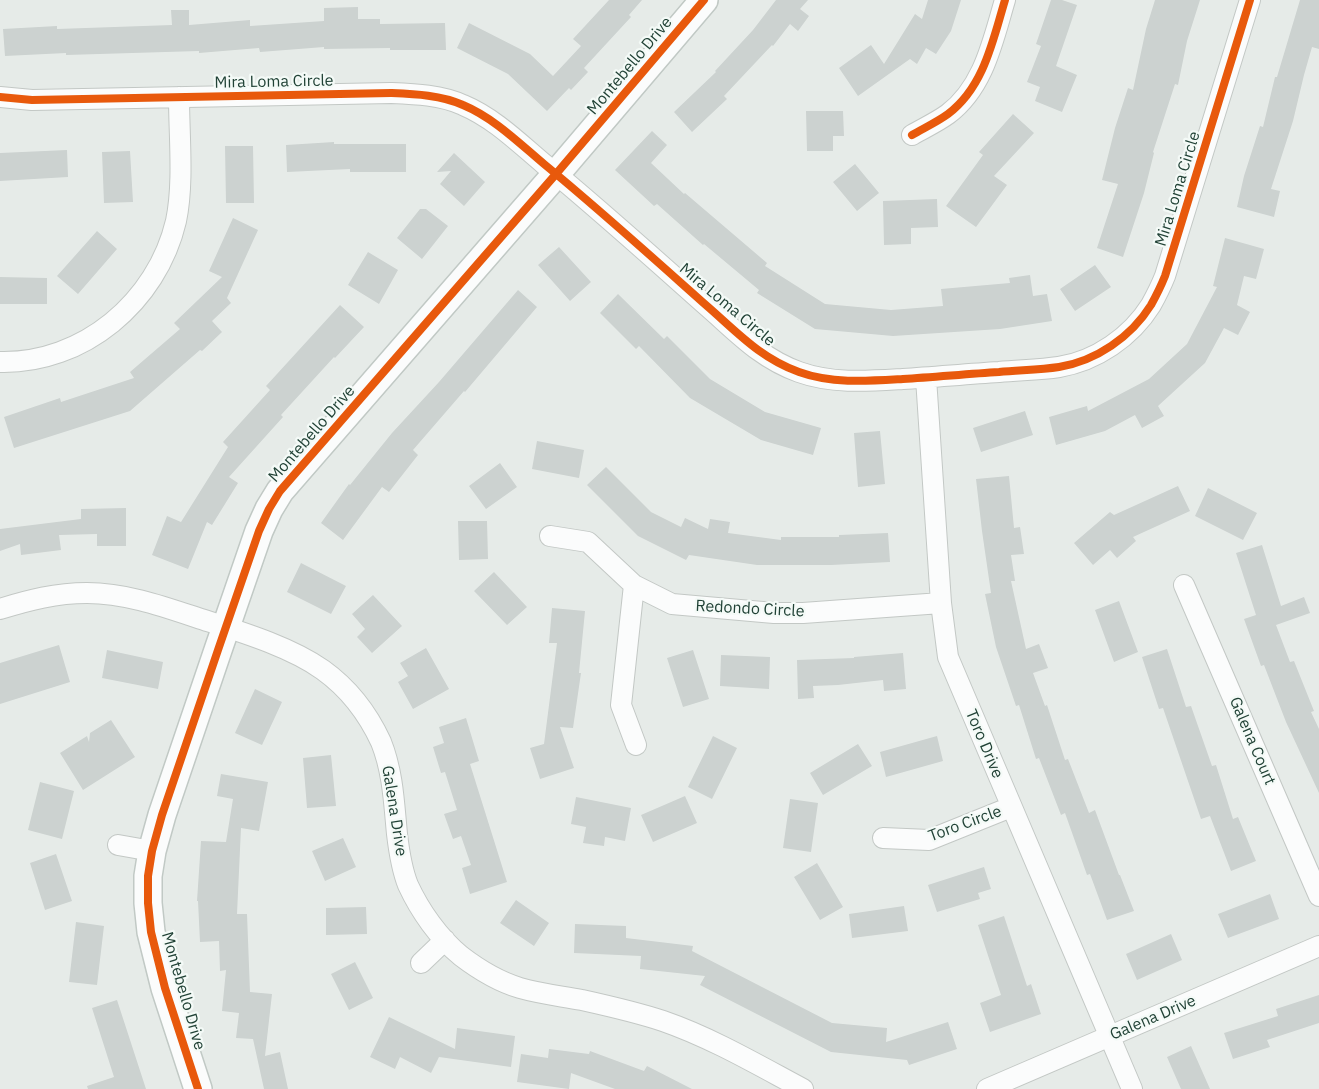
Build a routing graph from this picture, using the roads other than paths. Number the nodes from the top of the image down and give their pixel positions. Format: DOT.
graph roads {
  1 [pos="704,0"];
  2 [pos="1005,0"];
  3 [pos="1250,0"];
  4 [pos="179,97"];
  5 [pos="0,98"];
  6 [pos="912,135"];
  7 [pos="556,174"];
  8 [pos="0,362"];
  9 [pos="926,378"];
  10 [pos="550,536"];
  11 [pos="634,585"];
  12 [pos="1184,585"];
  13 [pos="941,603"];
  14 [pos="0,609"];
  15 [pos="226,627"];
  16 [pos="636,745"];
  17 [pos="1011,807"];
  18 [pos="883,838"];
  19 [pos="118,845"];
  20 [pos="152,851"];
  21 [pos="1319,896"];
  22 [pos="445,940"];
  23 [pos="1319,946"];
  24 [pos="421,963"];
  25 [pos="1109,1036"];
  26 [pos="198,1089"];
  27 [pos="803,1089"];
  28 [pos="987,1089"];
  29 [pos="1132,1089"];
  1 -- 7 [label="street, Montebello Drive"];
  2 -- 6 [label="street"];
  3 -- 9 [label="street, Mira Loma Circle"];
  4 -- 5 [label="street, Mira Loma Circle"];
  4 -- 7 [label="street, Mira Loma Circle"];
  4 -- 8 [label="street"];
  7 -- 9 [label="street, Mira Loma Circle"];
  7 -- 15 [label="street, Montebello Drive"];
  9 -- 13 [label="street, Toro Drive"];
  10 -- 11 [label="street, Redondo Circle"];
  11 -- 13 [label="street, Redondo Circle"];
  11 -- 16 [label="street"];
  12 -- 21 [label="street, Galena Court"];
  13 -- 17 [label="street, Toro Drive"];
  14 -- 15 [label="street, Galena Drive"];
  15 -- 20 [label="street, Montebello Drive"];
  15 -- 22 [label="street, Galena Drive"];
  17 -- 18 [label="street, Toro Circle"];
  17 -- 25 [label="street, Toro Drive"];
  19 -- 20 [label="street"];
  20 -- 26 [label="street, Montebello Drive"];
  22 -- 24 [label="street"];
  22 -- 27 [label="street, Galena Drive"];
  23 -- 25 [label="street, Galena Drive"];
  25 -- 28 [label="street, Galena Drive"];
  25 -- 29 [label="street, Toro Drive"];
}
